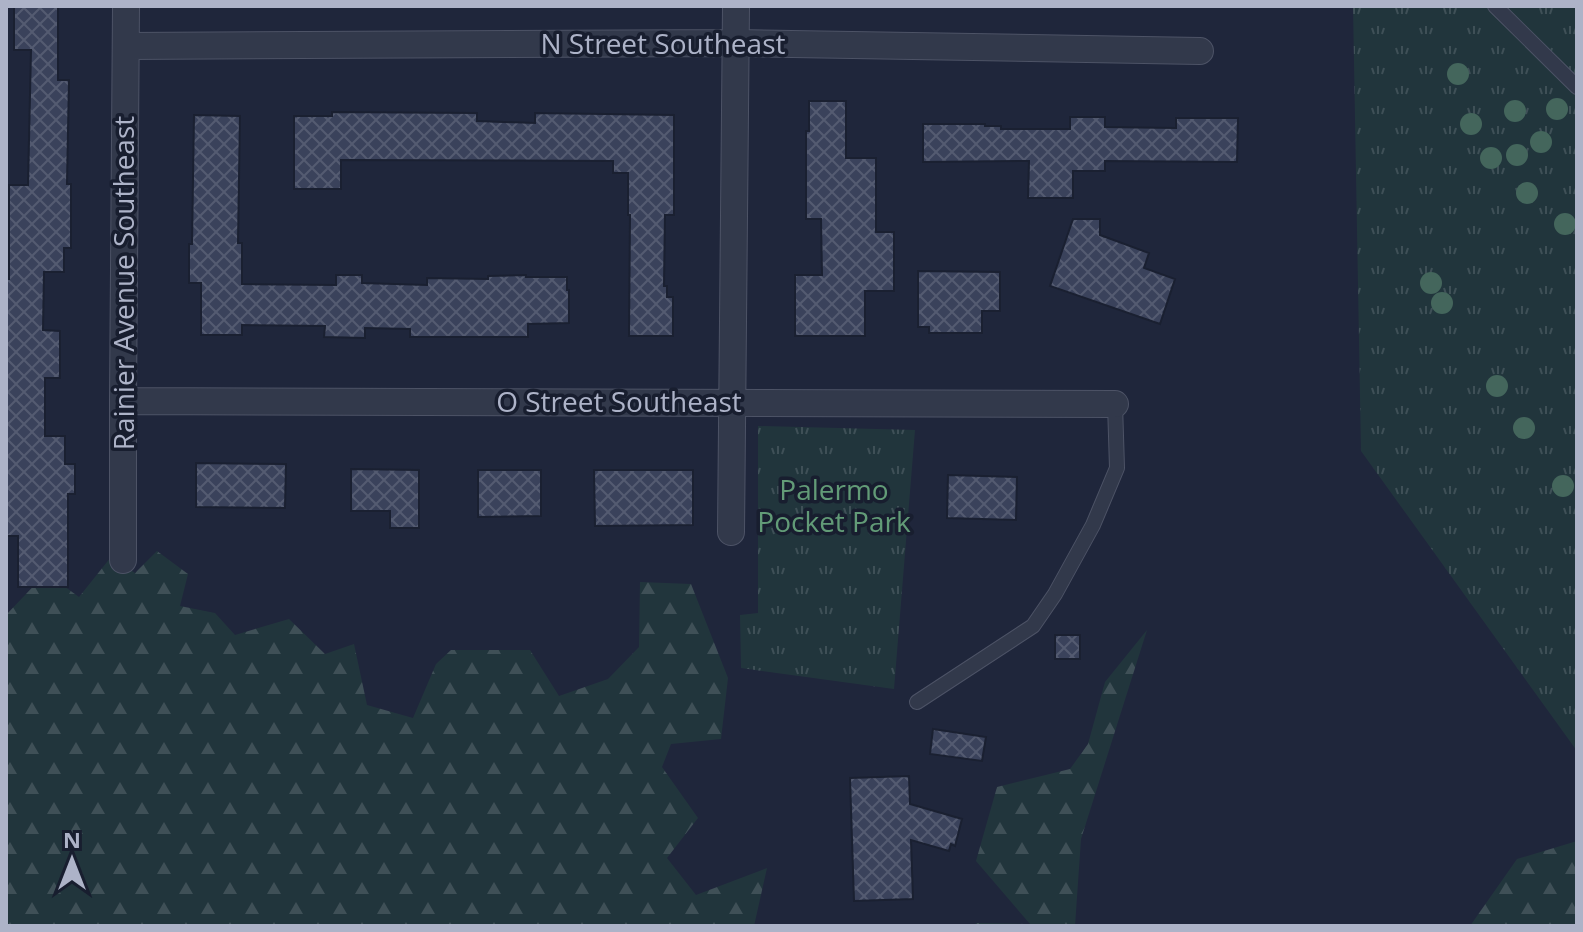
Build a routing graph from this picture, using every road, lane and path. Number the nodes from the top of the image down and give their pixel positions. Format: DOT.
graph roads {
  1 [pos="126,6"];
  2 [pos="736,6"];
  3 [pos="1495,6"];
  4 [pos="736,43"];
  5 [pos="126,46"];
  6 [pos="1200,51"];
  7 [pos="1577,87"];
  8 [pos="123,401"];
  9 [pos="732,402"];
  10 [pos="1115,404"];
  11 [pos="731,532"];
  12 [pos="123,560"];
  13 [pos="917,702"];
  1 -- 5 [label="street, Rainier Avenue Southeast"];
  2 -- 4 [label="street"];
  3 -- 7 [label="lane"];
  4 -- 5 [label="street, N Street Southeast"];
  4 -- 6 [label="street, N Street Southeast"];
  4 -- 9 [label="street"];
  5 -- 8 [label="street, Rainier Avenue Southeast"];
  8 -- 9 [label="street, O Street Southeast"];
  8 -- 12 [label="street, Rainier Avenue Southeast"];
  9 -- 10 [label="street, O Street Southeast"];
  9 -- 11 [label="street"];
  10 -- 13 [label="lane"];
}
